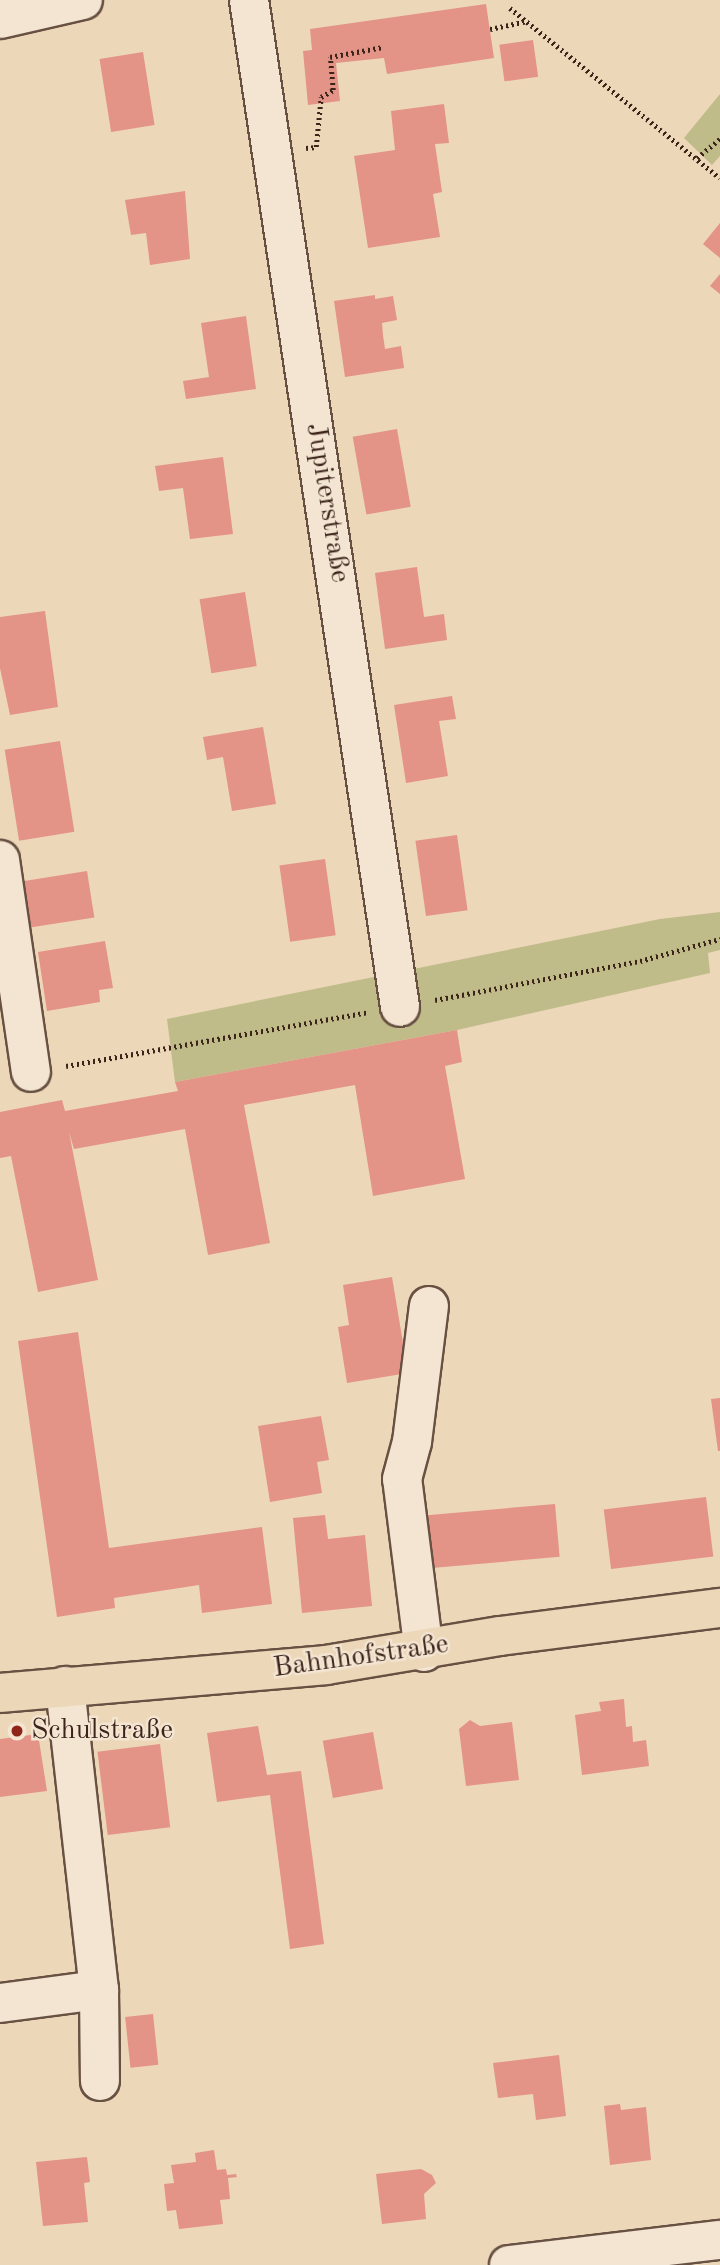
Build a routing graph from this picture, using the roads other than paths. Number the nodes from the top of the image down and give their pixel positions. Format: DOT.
graph roads {
  1 [pos="83,0"];
  2 [pos="249,0"];
  3 [pos="0,19"];
  4 [pos="0,860"];
  5 [pos="400,1006"];
  6 [pos="31,1072"];
  7 [pos="429,1306"];
  8 [pos="720,1608"];
  9 [pos="424,1652"];
  10 [pos="65,1686"];
  11 [pos="0,1693"];
  12 [pos="99,1990"];
  13 [pos="0,2003"];
  14 [pos="100,2081"];
  15 [pos="720,2240"];
  16 [pos="509,2265"];
  1 -- 3 [label="street"];
  2 -- 5 [label="street, Jupiterstraße"];
  4 -- 6 [label="street"];
  7 -- 9 [label="street"];
  8 -- 9 [label="main road, Bahnhofstraße"];
  9 -- 10 [label="main road, Bahnhofstraße"];
  10 -- 11 [label="main road, Bahnhofstraße"];
  10 -- 12 [label="street"];
  12 -- 13 [label="street"];
  12 -- 14 [label="street"];
  15 -- 16 [label="street"];
}
